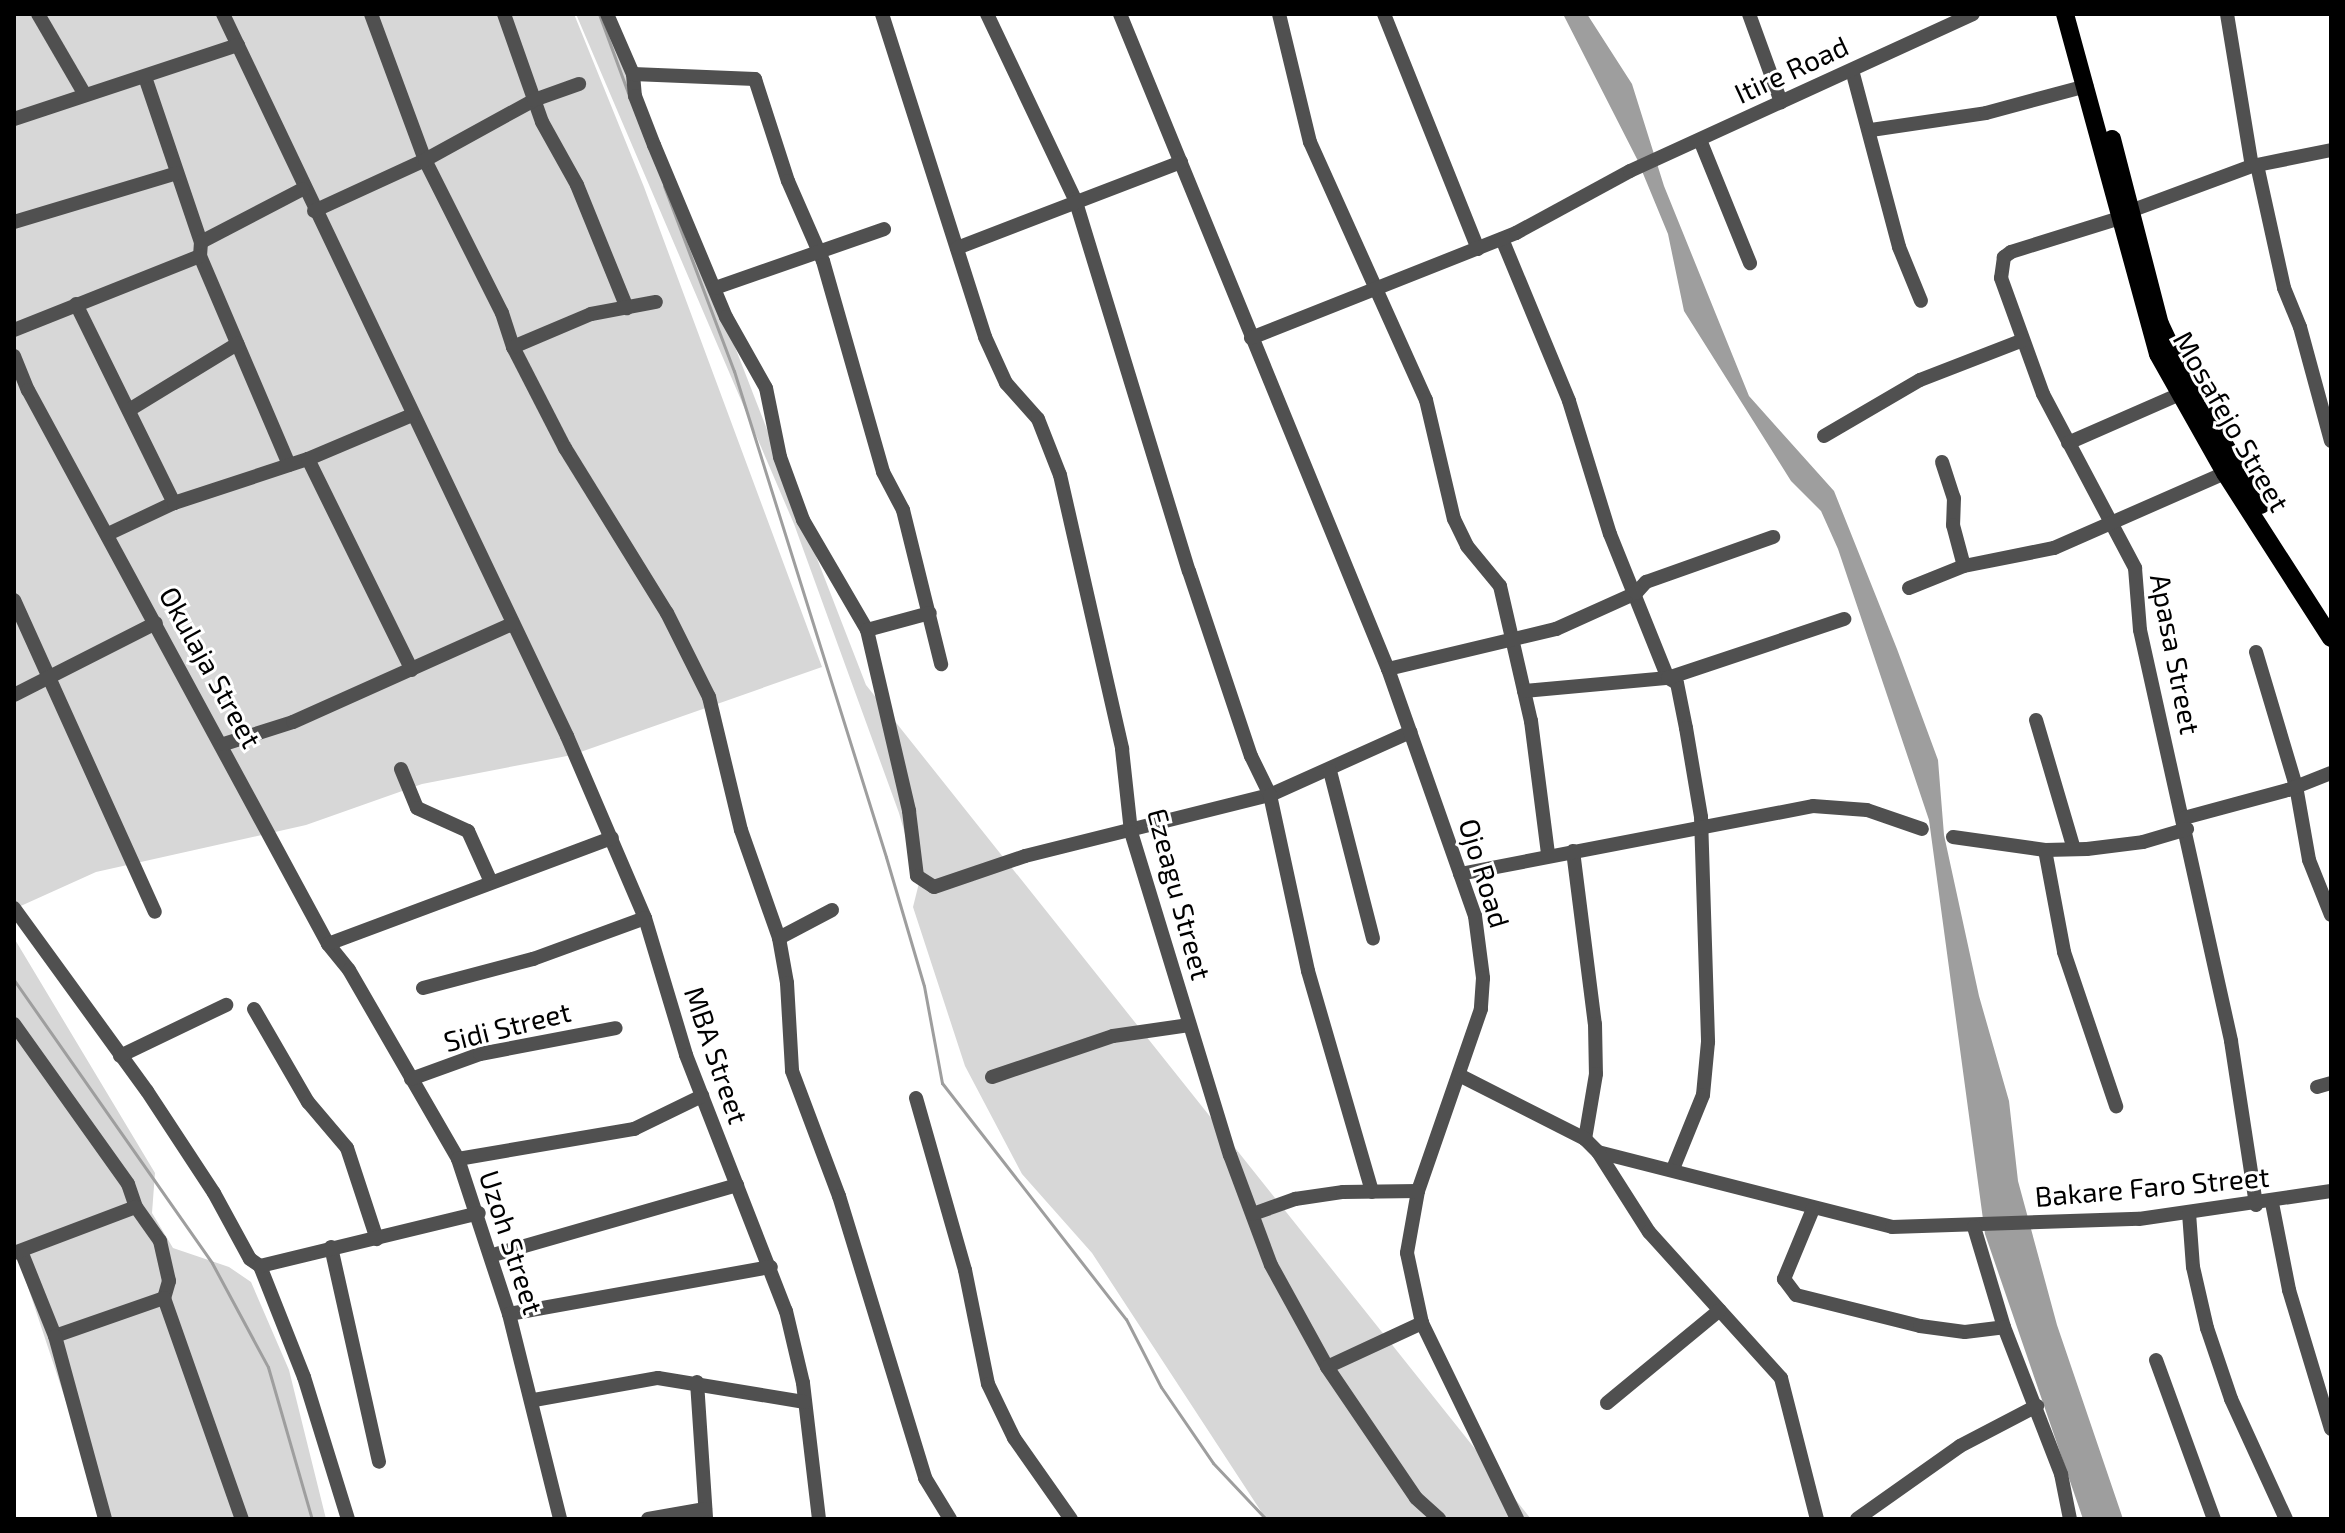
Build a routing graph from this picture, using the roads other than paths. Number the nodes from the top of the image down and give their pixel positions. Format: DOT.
graph roads {
  1 [pos="38,14"];
  2 [pos="223,14"];
  3 [pos="371,14"];
  4 [pos="504,14"];
  5 [pos="607,14"];
  6 [pos="882,14"];
  7 [pos="987,14"];
  8 [pos="1120,14"];
  9 [pos="1279,14"];
  10 [pos="1384,14"];
  11 [pos="1973,14"];
  12 [pos="2065,14"];
  13 [pos="2077,14"];
  14 [pos="2227,14"];
  15 [pos="1752,15"];
  16 [pos="238,45"];
  17 [pos="1852,70"];
  18 [pos="633,74"];
  19 [pos="145,77"];
  20 [pos="579,84"];
  21 [pos="2086,86"];
  22 [pos="84,93"];
  23 [pos="534,100"];
  24 [pos="1781,102"];
  25 [pos="14,119"];
  26 [pos="2101,120"];
  27 [pos="1871,130"];
  28 [pos="1700,140"];
  29 [pos="2331,150"];
  30 [pos="425,160"];
  31 [pos="1181,162"];
  32 [pos="2255,165"];
  33 [pos="177,173"];
  34 [pos="303,189"];
  35 [pos="1075,199"];
  36 [pos="314,211"];
  37 [pos="2126,214"];
  38 [pos="14,222"];
  39 [pos="884,229"];
  40 [pos="1502,239"];
  41 [pos="957,248"];
  42 [pos="200,249"];
  43 [pos="817,249"];
  44 [pos="1478,249"];
  45 [pos="1750,263"];
  46 [pos="715,288"];
  47 [pos="1378,291"];
  48 [pos="1921,301"];
  49 [pos="656,302"];
  50 [pos="76,304"];
  51 [pos="627,308"];
  52 [pos="14,330"];
  53 [pos="1251,338"];
  54 [pos="2023,340"];
  55 [pos="237,344"];
  56 [pos="513,347"];
  57 [pos="14,356"];
  58 [pos="2178,395"];
  59 [pos="129,410"];
  60 [pos="412,415"];
  61 [pos="1824,436"];
  62 [pos="2331,441"];
  63 [pos="2068,443"];
  64 [pos="308,459"];
  65 [pos="1942,462"];
  66 [pos="289,465"];
  67 [pos="2225,473"];
  68 [pos="174,503"];
  69 [pos="2114,524"];
  70 [pos="108,534"];
  71 [pos="1773,537"];
  72 [pos="1964,566"];
  73 [pos="1909,588"];
  74 [pos="1636,593"];
  75 [pos="14,600"];
  76 [pos="930,613"];
  77 [pos="2331,615"];
  78 [pos="1844,619"];
  79 [pos="156,623"];
  80 [pos="512,624"];
  81 [pos="867,630"];
  82 [pos="2331,638"];
  83 [pos="1509,644"];
  84 [pos="2256,652"];
  85 [pos="941,664"];
  86 [pos="1388,669"];
  87 [pos="412,670"];
  88 [pos="53,677"];
  89 [pos="1668,678"];
  90 [pos="1524,691"];
  91 [pos="14,695"];
  92 [pos="2036,720"];
  93 [pos="1410,732"];
  94 [pos="224,744"];
  95 [pos="401,769"];
  96 [pos="1330,771"];
  97 [pos="2331,773"];
  98 [pos="2296,786"];
  99 [pos="1270,795"];
  100 [pos="2185,823"];
  101 [pos="1922,829"];
  102 [pos="1700,831"];
  103 [pos="1131,832"];
  104 [pos="1953,837"];
  105 [pos="612,838"];
  106 [pos="2073,846"];
  107 [pos="2045,850"];
  108 [pos="1573,851"];
  109 [pos="1548,853"];
  110 [pos="1460,874"];
  111 [pos="491,882"];
  112 [pos="14,908"];
  113 [pos="832,910"];
  114 [pos="155,912"];
  115 [pos="2331,915"];
  116 [pos="645,918"];
  117 [pos="779,938"];
  118 [pos="1373,939"];
  119 [pos="328,944"];
  120 [pos="423,988"];
  121 [pos="366,1001"];
  122 [pos="226,1005"];
  123 [pos="254,1009"];
  124 [pos="14,1024"];
  125 [pos="1189,1025"];
  126 [pos="616,1028"];
  127 [pos="120,1056"];
  128 [pos="1459,1075"];
  129 [pos="992,1077"];
  130 [pos="411,1079"];
  131 [pos="702,1096"];
  132 [pos="916,1098"];
  133 [pos="2116,1106"];
  134 [pos="1585,1139"];
  135 [pos="1598,1152"];
  136 [pos="458,1159"];
  137 [pos="1673,1169"];
  138 [pos="737,1185"];
  139 [pos="1418,1191"];
  140 [pos="2331,1191"];
  141 [pos="1372,1192"];
  142 [pos="2272,1203"];
  143 [pos="2256,1205"];
  144 [pos="136,1207"];
  145 [pos="1813,1209"];
  146 [pos="479,1213"];
  147 [pos="2189,1213"];
  148 [pos="1253,1214"];
  149 [pos="1976,1227"];
  150 [pos="377,1239"];
  151 [pos="331,1247"];
  152 [pos="17,1252"];
  153 [pos="493,1255"];
  154 [pos="260,1266"];
  155 [pos="771,1267"];
  156 [pos="164,1298"];
  157 [pos="1720,1310"];
  158 [pos="509,1314"];
  159 [pos="1422,1323"];
  160 [pos="2004,1327"];
  161 [pos="55,1336"];
  162 [pos="2156,1360"];
  163 [pos="1327,1367"];
  164 [pos="697,1382"];
  165 [pos="534,1400"];
  166 [pos="805,1402"];
  167 [pos="1607,1403"];
  168 [pos="2037,1406"];
  169 [pos="2331,1429"];
  170 [pos="379,1462"];
  171 [pos="706,1514"];
  172 [pos="105,1519"];
  173 [pos="242,1519"];
  174 [pos="348,1519"];
  175 [pos="560,1519"];
  176 [pos="648,1519"];
  177 [pos="819,1519"];
  178 [pos="950,1519"];
  179 [pos="1071,1519"];
  180 [pos="1439,1519"];
  181 [pos="1517,1519"];
  182 [pos="1817,1519"];
  183 [pos="1857,1519"];
  184 [pos="2070,1519"];
  185 [pos="2214,1519"];
  186 [pos="2286,1519"];
  1 -- 22 [label="street"];
  2 -- 16 [label="street, MBA Street"];
  3 -- 30 [label="street"];
  4 -- 23 [label="street"];
  5 -- 18 [label="street"];
  6 -- 41 [label="street, Ezeagu Street"];
  7 -- 35 [label="street"];
  8 -- 31 [label="street, Ojo Road"];
  9 -- 47 [label="street"];
  10 -- 44 [label="street"];
  11 -- 17 [label="street, Itire Road"];
  12 -- 21 [label="main road"];
  13 -- 26 [label="main road"];
  14 -- 32 [label="street"];
  15 -- 24 [label="street"];
  16 -- 19 [label="street"];
  16 -- 34 [label="street, MBA Street"];
  17 -- 24 [label="street, Itire Road"];
  17 -- 27 [label="street"];
  18 -- 43 [label="street"];
  18 -- 46 [label="street"];
  19 -- 22 [label="street"];
  19 -- 33 [label="street"];
  20 -- 23 [label="street"];
  21 -- 26 [label="main road"];
  21 -- 27 [label="street"];
  22 -- 25 [label="street"];
  23 -- 30 [label="street"];
  23 -- 51 [label="street"];
  24 -- 28 [label="street, Itire Road"];
  26 -- 37 [label="main road"];
  27 -- 48 [label="street"];
  28 -- 40 [label="street, Itire Road"];
  28 -- 45 [label="street"];
  29 -- 32 [label="street"];
  30 -- 36 [label="street"];
  30 -- 56 [label="street"];
  31 -- 35 [label="street"];
  31 -- 53 [label="street, Ojo Road"];
  32 -- 37 [label="street"];
  32 -- 62 [label="street"];
  33 -- 38 [label="street"];
  33 -- 42 [label="street"];
  34 -- 36 [label="street, MBA Street"];
  34 -- 42 [label="street"];
  35 -- 41 [label="street"];
  35 -- 99 [label="street"];
  36 -- 60 [label="street, MBA Street"];
  37 -- 54 [label="street, Apasa Street"];
  37 -- 58 [label="main road, Mosafejo Street"];
  37 -- 77 [label="main road, Mosafejo Street"];
  39 -- 43 [label="street"];
  40 -- 44 [label="street, Itire Road"];
  40 -- 74 [label="street"];
  41 -- 103 [label="street, Ezeagu Street"];
  42 -- 50 [label="street"];
  42 -- 55 [label="street"];
  43 -- 46 [label="street"];
  43 -- 76 [label="street"];
  44 -- 47 [label="street, Itire Road"];
  46 -- 81 [label="street"];
  47 -- 53 [label="street, Itire Road"];
  47 -- 83 [label="street"];
  49 -- 51 [label="street"];
  50 -- 52 [label="street"];
  50 -- 59 [label="street"];
  51 -- 56 [label="street"];
  53 -- 86 [label="street, Ojo Road"];
  54 -- 61 [label="street"];
  54 -- 63 [label="street, Apasa Street"];
  55 -- 59 [label="street"];
  55 -- 66 [label="street"];
  56 -- 117 [label="street"];
  57 -- 70 [label="street, Okulaja Street"];
  58 -- 63 [label="street"];
  58 -- 67 [label="main road, Mosafejo Street"];
  59 -- 68 [label="street"];
  60 -- 64 [label="street"];
  60 -- 80 [label="street, MBA Street"];
  63 -- 69 [label="street, Apasa Street"];
  64 -- 66 [label="street"];
  64 -- 87 [label="street"];
  65 -- 72 [label="street"];
  66 -- 68 [label="street"];
  67 -- 69 [label="street"];
  67 -- 82 [label="main road, Mosafejo Street"];
  68 -- 70 [label="street"];
  69 -- 72 [label="street"];
  69 -- 100 [label="street, Apasa Street"];
  70 -- 79 [label="street, Okulaja Street"];
  71 -- 74 [label="street"];
  72 -- 73 [label="street"];
  74 -- 83 [label="street"];
  74 -- 89 [label="street"];
  75 -- 88 [label="street"];
  76 -- 81 [label="street"];
  76 -- 85 [label="street"];
  78 -- 89 [label="street"];
  79 -- 88 [label="street"];
  79 -- 94 [label="street, Okulaja Street"];
  80 -- 87 [label="street"];
  80 -- 105 [label="street, MBA Street"];
  81 -- 103 [label="street"];
  83 -- 86 [label="street"];
  83 -- 90 [label="street"];
  84 -- 98 [label="street"];
  86 -- 93 [label="street, Ojo Road"];
  87 -- 94 [label="street"];
  88 -- 91 [label="street"];
  88 -- 114 [label="street"];
  89 -- 90 [label="street"];
  89 -- 102 [label="street"];
  90 -- 109 [label="street"];
  92 -- 106 [label="street"];
  93 -- 96 [label="street"];
  93 -- 110 [label="street, Ojo Road"];
  94 -- 119 [label="street, Okulaja Street"];
  95 -- 111 [label="street"];
  96 -- 99 [label="street"];
  96 -- 118 [label="street"];
  97 -- 98 [label="street"];
  98 -- 100 [label="street"];
  98 -- 115 [label="street"];
  99 -- 103 [label="street"];
  99 -- 141 [label="street"];
  100 -- 106 [label="street"];
  100 -- 143 [label="street, Apasa Street"];
  101 -- 102 [label="street"];
  102 -- 108 [label="street"];
  102 -- 137 [label="street"];
  103 -- 125 [label="street, Ezeagu Street"];
  104 -- 107 [label="street"];
  105 -- 111 [label="street"];
  105 -- 116 [label="street, MBA Street"];
  106 -- 107 [label="street"];
  107 -- 133 [label="street"];
  108 -- 109 [label="street"];
  108 -- 134 [label="street"];
  109 -- 110 [label="street"];
  110 -- 128 [label="street, Ojo Road"];
  111 -- 119 [label="street"];
  112 -- 127 [label="street"];
  113 -- 117 [label="street"];
  116 -- 120 [label="street"];
  116 -- 131 [label="street, MBA Street"];
  117 -- 178 [label="street"];
  119 -- 121 [label="street, Okulaja Street"];
  121 -- 130 [label="street, Uzoh Street"];
  122 -- 127 [label="street"];
  123 -- 150 [label="street"];
  124 -- 144 [label="street"];
  125 -- 129 [label="street"];
  125 -- 148 [label="street, Ezeagu Street"];
  126 -- 130 [label="street, Sidi Street"];
  127 -- 154 [label="street"];
  128 -- 134 [label="street"];
  128 -- 139 [label="street, Ojo Road"];
  130 -- 136 [label="street, Uzoh Street"];
  131 -- 136 [label="street"];
  131 -- 138 [label="street, MBA Street"];
  132 -- 179 [label="street"];
  134 -- 135 [label="street"];
  135 -- 137 [label="street, Bakare Faro Street"];
  135 -- 157 [label="street"];
  136 -- 146 [label="street, Uzoh Street"];
  137 -- 145 [label="street, Bakare Faro Street"];
  138 -- 153 [label="street"];
  138 -- 155 [label="street, MBA Street"];
  139 -- 141 [label="street"];
  139 -- 159 [label="street, Ojo Road"];
  140 -- 142 [label="street, Bakare Faro Street"];
  141 -- 148 [label="street"];
  142 -- 143 [label="street, Bakare Faro Street"];
  142 -- 169 [label="street"];
  143 -- 147 [label="street, Bakare Faro Street"];
  144 -- 152 [label="street"];
  144 -- 156 [label="street"];
  145 -- 149 [label="street, Bakare Faro Street"];
  145 -- 160 [label="street"];
  146 -- 150 [label="street"];
  146 -- 153 [label="street, Uzoh Street"];
  147 -- 149 [label="street, Bakare Faro Street"];
  147 -- 186 [label="street"];
  148 -- 163 [label="street, Ezeagu Street"];
  149 -- 160 [label="street"];
  150 -- 151 [label="street"];
  151 -- 154 [label="street"];
  151 -- 170 [label="street"];
  152 -- 161 [label="street"];
  153 -- 158 [label="street, Uzoh Street"];
  154 -- 174 [label="street"];
  155 -- 158 [label="street"];
  155 -- 166 [label="street, MBA Street"];
  156 -- 161 [label="street"];
  156 -- 173 [label="street"];
  157 -- 167 [label="street"];
  157 -- 182 [label="street"];
  158 -- 165 [label="street, Uzoh Street"];
  159 -- 163 [label="street"];
  159 -- 181 [label="street, Ojo Road"];
  160 -- 168 [label="street"];
  161 -- 172 [label="street"];
  162 -- 185 [label="street"];
  163 -- 180 [label="street, Ezeagu Street"];
  164 -- 165 [label="street"];
  164 -- 166 [label="street"];
  164 -- 171 [label="street"];
  165 -- 175 [label="street, Uzoh Street"];
  166 -- 177 [label="street, MBA Street"];
  168 -- 183 [label="street"];
  168 -- 184 [label="street"];
  171 -- 176 [label="street"];
}
